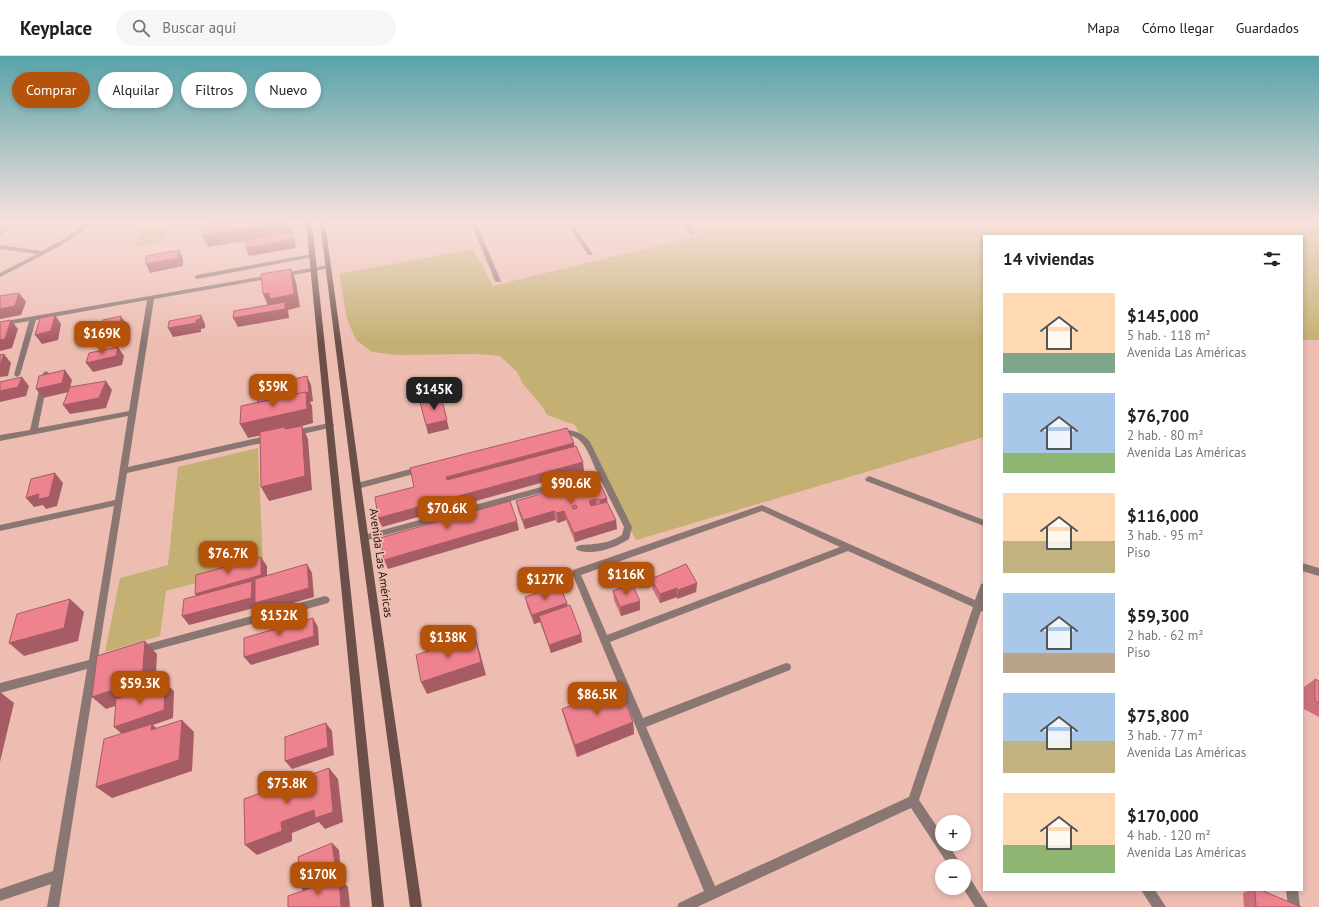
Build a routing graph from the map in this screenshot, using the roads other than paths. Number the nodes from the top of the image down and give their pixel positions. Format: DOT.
graph roads {
  1 [pos="23,263"];
  2 [pos="275,263"];
  3 [pos="313,263"];
  4 [pos="327,263"];
  5 [pos="490,263"];
  6 [pos="328,267"];
  7 [pos="314,270"];
  8 [pos="0,274"];
  9 [pos="197,277"];
  10 [pos="498,280"];
  11 [pos="150,297"];
  12 [pos="33,318"];
  13 [pos="0,324"];
  14 [pos="46,373"];
  15 [pos="17,375"];
  16 [pos="132,413"];
  17 [pos="330,425"];
  18 [pos="33,432"];
  19 [pos="555,435"];
  20 [pos="0,438"];
  21 [pos="433,466"];
  22 [pos="123,471"];
  23 [pos="602,473"];
  24 [pos="869,479"];
  25 [pos="357,486"];
  26 [pos="118,502"];
  27 [pos="983,523"];
  28 [pos="0,528"];
  29 [pos="364,538"];
  30 [pos="849,547"];
  31 [pos="580,548"];
  32 [pos="1303,567"];
  33 [pos="1319,572"];
  34 [pos="983,594"];
  35 [pos="325,600"];
  36 [pos="981,607"];
  37 [pos="604,640"];
  38 [pos="129,653"];
  39 [pos="97,662"];
  40 [pos="786,667"];
  41 [pos="0,688"];
  42 [pos="640,724"];
  43 [pos="913,800"];
  44 [pos="951,859"];
  45 [pos="57,876"];
  46 [pos="971,890"];
  47 [pos="1149,891"];
  48 [pos="1292,891"];
  49 [pos="712,894"];
  50 [pos="0,895"];
  51 [pos="52,907"];
  52 [pos="378,907"];
  53 [pos="416,907"];
  54 [pos="683,907"];
  55 [pos="982,907"];
  56 [pos="1160,907"];
  57 [pos="1294,907"];
  1 -- 8 [label="street"];
  2 -- 9 [label="street"];
  3 -- 7 [label="main road"];
  4 -- 6 [label="main road, Avenida Las Américas"];
  5 -- 10 [label="street"];
  6 -- 7 [label="street"];
  6 -- 25 [label="main road, Avenida Las Américas"];
  7 -- 11 [label="street"];
  7 -- 17 [label="main road"];
  11 -- 12 [label="street"];
  11 -- 16 [label="street"];
  12 -- 13 [label="street"];
  12 -- 15 [label="street"];
  14 -- 18 [label="street"];
  16 -- 18 [label="street"];
  16 -- 22 [label="street"];
  17 -- 22 [label="street"];
  17 -- 52 [label="main road"];
  18 -- 20 [label="street"];
  19 -- 23 [label="street"];
  21 -- 25 [label="street"];
  22 -- 26 [label="street"];
  23 -- 29 [label="street"];
  23 -- 31 [label="street"];
  24 -- 27 [label="street"];
  25 -- 29 [label="main road, Avenida Las Américas"];
  26 -- 28 [label="street"];
  26 -- 39 [label="street"];
  29 -- 53 [label="main road, Avenida Las Américas"];
  30 -- 36 [label="street"];
  30 -- 37 [label="street"];
  30 -- 37 [label="street"];
  32 -- 33 [label="street"];
  34 -- 36 [label="street"];
  35 -- 38 [label="street"];
  36 -- 43 [label="street"];
  37 -- 42 [label="street"];
  39 -- 41 [label="street"];
  39 -- 45 [label="street"];
  40 -- 42 [label="street"];
  42 -- 49 [label="street"];
  43 -- 44 [label="street"];
  43 -- 49 [label="street"];
  45 -- 50 [label="street"];
  45 -- 51 [label="street"];
  46 -- 55 [label="street"];
  47 -- 56 [label="street"];
  48 -- 57 [label="street"];
  49 -- 54 [label="street"];
}
